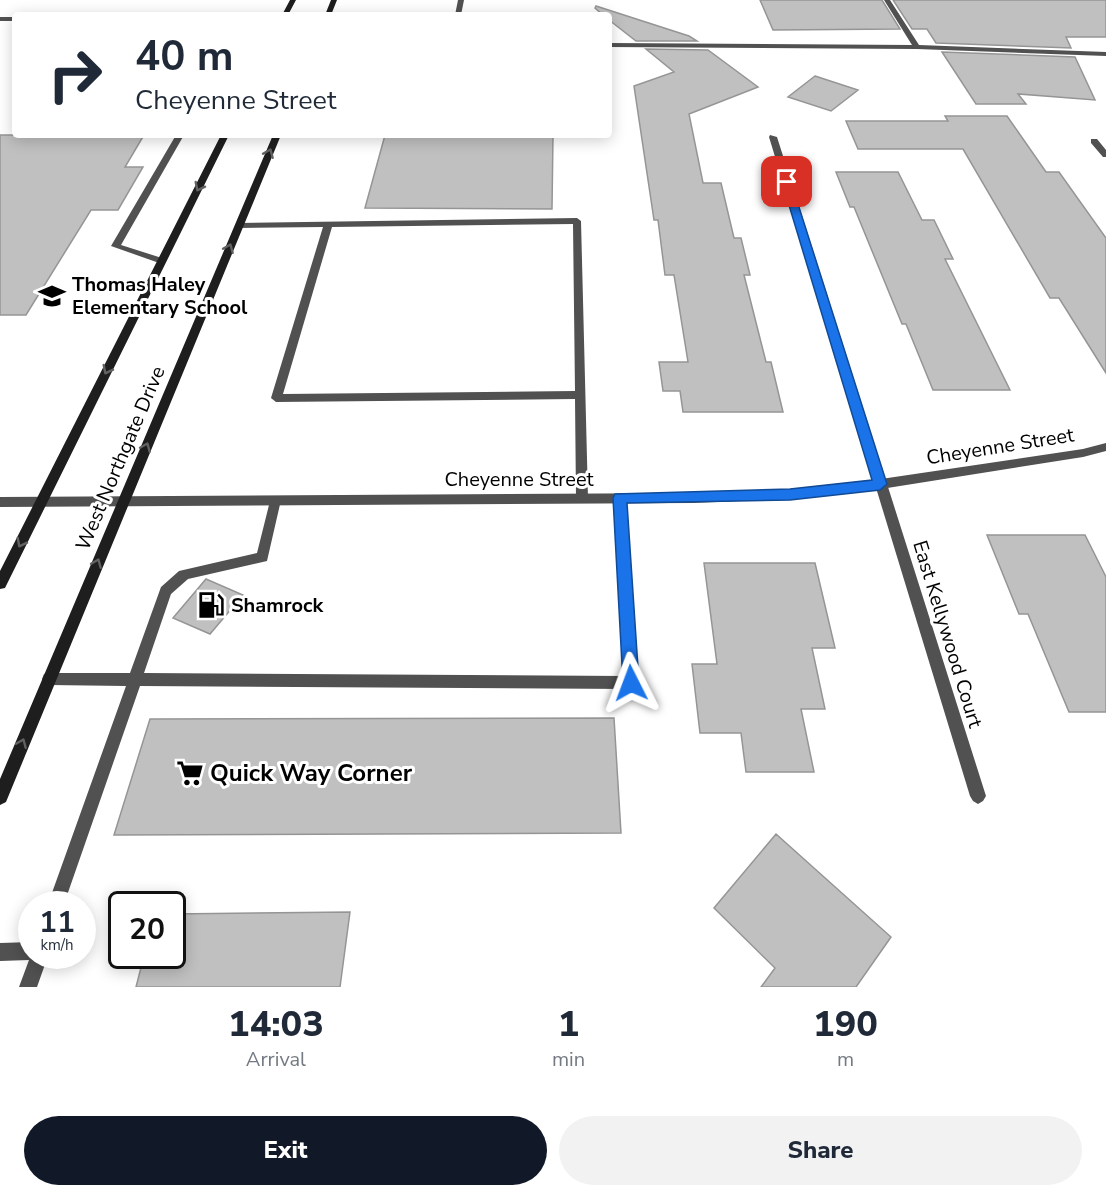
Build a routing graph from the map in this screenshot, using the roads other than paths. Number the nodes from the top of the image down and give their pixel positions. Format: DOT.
graph roads {
  1 [pos="887,0"];
  2 [pos="612,45"];
  3 [pos="917,47"];
  4 [pos="1106,54"];
  5 [pos="773,137"];
  6 [pos="178,138"];
  7 [pos="224,138"];
  8 [pos="276,138"];
  9 [pos="1094,141"];
  10 [pos="1106,155"];
  11 [pos="329,223"];
  12 [pos="239,225"];
  13 [pos="162,261"];
  14 [pos="580,395"];
  15 [pos="1106,447"];
  16 [pos="880,484"];
  17 [pos="582,498"];
  18 [pos="620,498"];
  19 [pos="275,500"];
  20 [pos="123,501"];
  21 [pos="0,502"];
  22 [pos="42,502"];
  23 [pos="0,584"];
  24 [pos="49,679"];
  25 [pos="135,679"];
  26 [pos="978,796"];
  27 [pos="0,797"];
  28 [pos="61,891"];
  29 [pos="18,951"];
  30 [pos="0,952"];
  31 [pos="34,969"];
  32 [pos="28,987"];
  1 -- 3 [label="street"];
  2 -- 3 [label="street"];
  3 -- 4 [label="street"];
  5 -- 16 [label="street, East Kellywood Court"];
  6 -- 13 [label="street"];
  7 -- 13 [label="main road, one-way"];
  12 -- 8 [label="main road, West Northgate Drive, one-way"];
  9 -- 10 [label="street"];
  11 -- 12 [label="street"];
  11 -- 14 [label="street"];
  11 -- 14 [label="street"];
  20 -- 12 [label="main road, West Northgate Drive, one-way"];
  13 -- 22 [label="main road, one-way"];
  14 -- 17 [label="street"];
  15 -- 16 [label="street, Cheyenne Street"];
  16 -- 18 [label="street, Cheyenne Street"];
  16 -- 26 [label="street, East Kellywood Court"];
  17 -- 18 [label="street, Cheyenne Street"];
  17 -- 19 [label="street, Cheyenne Street"];
  18 -- 25 [label="street"];
  19 -- 20 [label="street, Cheyenne Street"];
  19 -- 25 [label="street"];
  20 -- 22 [label="street, Cheyenne Street"];
  24 -- 20 [label="main road, West Northgate Drive, one-way"];
  21 -- 22 [label="street, Cheyenne Street"];
  22 -- 23 [label="main road, one-way"];
  24 -- 25 [label="street"];
  27 -- 24 [label="main road, West Northgate Drive, one-way"];
  25 -- 28 [label="street"];
  29 -- 30 [label="street"];
  31 -- 32 [label="street"];
}
